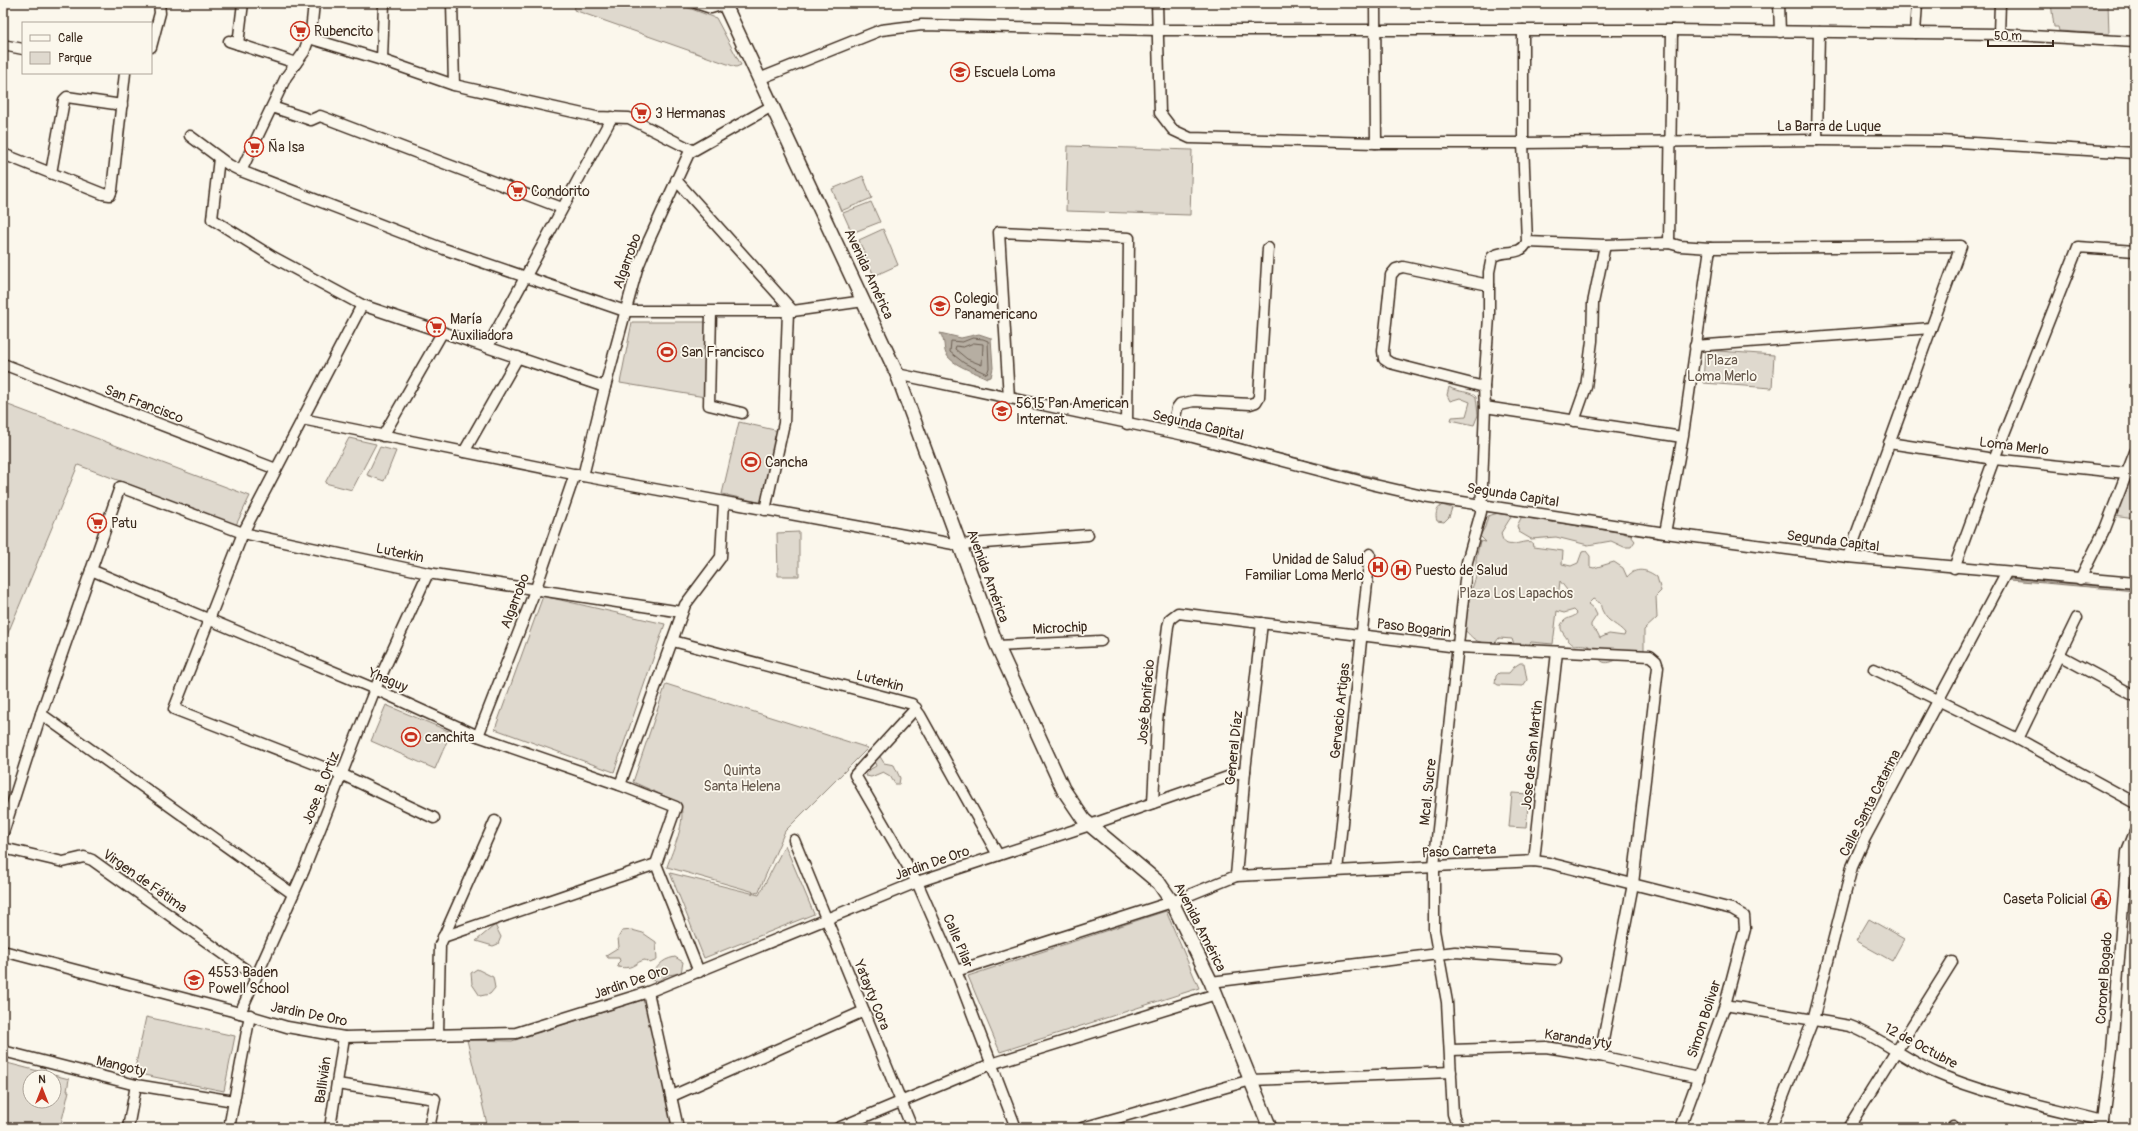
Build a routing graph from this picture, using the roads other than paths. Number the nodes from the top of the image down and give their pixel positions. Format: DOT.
graph roads {
  1 [pos="159,3"];
  2 [pos="243,3"];
  3 [pos="314,3"];
  4 [pos="384,3"];
  5 [pos="452,3"];
  6 [pos="696,3"];
  7 [pos="1157,3"];
  8 [pos="1375,3"];
  9 [pos="1779,3"];
  10 [pos="1917,3"];
  11 [pos="2000,3"];
  12 [pos="724,4"];
  13 [pos="1158,30"];
  14 [pos="1524,30"];
  15 [pos="1672,30"];
  16 [pos="1376,31"];
  17 [pos="1780,32"];
  18 [pos="1819,32"];
  19 [pos="1915,33"];
  20 [pos="1999,34"];
  21 [pos="309,38"];
  22 [pos="2135,42"];
  23 [pos="152,44"];
  24 [pos="3,45"];
  25 [pos="22,49"];
  26 [pos="382,60"];
  27 [pos="296,63"];
  28 [pos="125,74"];
  29 [pos="759,79"];
  30 [pos="454,85"];
  31 [pos="122,105"];
  32 [pos="772,106"];
  33 [pos="272,107"];
  34 [pos="612,117"];
  35 [pos="190,136"];
  36 [pos="1817,140"];
  37 [pos="1672,142"];
  38 [pos="1376,143"];
  39 [pos="1523,143"];
  40 [pos="692,150"];
  41 [pos="2135,153"];
  42 [pos="3,154"];
  43 [pos="220,158"];
  44 [pos="240,171"];
  45 [pos="52,173"];
  46 [pos="676,180"];
  47 [pos="562,208"];
  48 [pos="1527,242"];
  49 [pos="1670,244"];
  50 [pos="1605,245"];
  51 [pos="1268,248"];
  52 [pos="1710,248"];
  53 [pos="2135,251"];
  54 [pos="526,277"];
  55 [pos="1489,285"];
  56 [pos="864,301"];
  57 [pos="362,305"];
  58 [pos="624,311"];
  59 [pos="791,311"];
  60 [pos="711,312"];
  61 [pos="1931,328"];
  62 [pos="442,333"];
  63 [pos="488,346"];
  64 [pos="1695,346"];
  65 [pos="518,357"];
  66 [pos="3,364"];
  67 [pos="897,374"];
  68 [pos="604,387"];
  69 [pos="1484,387"];
  70 [pos="1009,398"];
  71 [pos="1485,407"];
  72 [pos="742,413"];
  73 [pos="302,419"];
  74 [pos="1574,421"];
  75 [pos="1127,424"];
  76 [pos="1172,432"];
  77 [pos="383,436"];
  78 [pos="1682,437"];
  79 [pos="1889,443"];
  80 [pos="464,452"];
  81 [pos="2135,452"];
  82 [pos="1994,459"];
  83 [pos="276,470"];
  84 [pos="2130,474"];
  85 [pos="579,475"];
  86 [pos="724,502"];
  87 [pos="1482,504"];
  88 [pos="765,510"];
  89 [pos="243,533"];
  90 [pos="1665,533"];
  91 [pos="1088,535"];
  92 [pos="960,545"];
  93 [pos="1370,554"];
  94 [pos="1848,557"];
  95 [pos="1954,568"];
  96 [pos="91,570"];
  97 [pos="428,573"];
  98 [pos="2006,573"];
  99 [pos="2080,579"];
  100 [pos="2135,583"];
  101 [pos="536,588"];
  102 [pos="682,612"];
  103 [pos="1184,613"];
  104 [pos="2077,618"];
  105 [pos="208,620"];
  106 [pos="1262,623"];
  107 [pos="1362,636"];
  108 [pos="673,640"];
  109 [pos="1101,640"];
  110 [pos="997,646"];
  111 [pos="1458,647"];
  112 [pos="1557,652"];
  113 [pos="2059,655"];
  114 [pos="1874,669"];
  115 [pos="375,689"];
  116 [pos="2135,696"];
  117 [pos="1939,701"];
  118 [pos="916,708"];
  119 [pos="41,714"];
  120 [pos="478,736"];
  121 [pos="2018,739"];
  122 [pos="1245,770"];
  123 [pos="341,774"];
  124 [pos="620,785"];
  125 [pos="1153,803"];
  126 [pos="2135,803"];
  127 [pos="434,818"];
  128 [pos="495,821"];
  129 [pos="1090,825"];
  130 [pos="3,833"];
  131 [pos="2134,835"];
  132 [pos="794,840"];
  133 [pos="3,848"];
  134 [pos="998,855"];
  135 [pos="1534,861"];
  136 [pos="656,864"];
  137 [pos="1434,866"];
  138 [pos="1337,871"];
  139 [pos="1236,876"];
  140 [pos="917,882"];
  141 [pos="1633,884"];
  142 [pos="293,894"];
  143 [pos="1172,902"];
  144 [pos="1744,916"];
  145 [pos="826,918"];
  146 [pos="443,937"];
  147 [pos="3,951"];
  148 [pos="1437,955"];
  149 [pos="1556,959"];
  150 [pos="1952,962"];
  151 [pos="956,971"];
  152 [pos="699,972"];
  153 [pos="256,977"];
  154 [pos="1213,988"];
  155 [pos="648,992"];
  156 [pos="1725,1005"];
  157 [pos="864,1011"];
  158 [pos="245,1014"];
  159 [pos="1813,1020"];
  160 [pos="438,1034"];
  161 [pos="344,1037"];
  162 [pos="1451,1050"];
  163 [pos="3,1051"];
  164 [pos="1897,1051"];
  165 [pos="1600,1056"];
  166 [pos="991,1064"];
  167 [pos="1451,1072"];
  168 [pos="1698,1078"];
  169 [pos="1251,1080"];
  170 [pos="337,1084"];
  171 [pos="136,1085"];
  172 [pos="672,1096"];
  173 [pos="899,1101"];
  174 [pos="234,1102"];
  175 [pos="1453,1114"];
  176 [pos="2103,1125"];
  177 [pos="128,1128"];
  178 [pos="229,1128"];
  179 [pos="330,1128"];
  180 [pos="430,1128"];
  181 [pos="678,1128"];
  182 [pos="838,1128"];
  183 [pos="912,1128"];
  184 [pos="1016,1128"];
  185 [pos="1082,1128"];
  186 [pos="1270,1128"];
  187 [pos="1453,1128"];
  188 [pos="1461,1128"];
  189 [pos="1680,1128"];
  190 [pos="1771,1128"];
  191 [pos="1848,1128"];
  1 -- 23 [label="street"];
  2 -- 27 [label="street"];
  3 -- 21 [label="street"];
  4 -- 26 [label="street"];
  5 -- 30 [label="street"];
  6 -- 12 [label="street"];
  7 -- 13 [label="street, La Barra de Luque"];
  8 -- 16 [label="street"];
  9 -- 17 [label="street"];
  10 -- 19 [label="street"];
  11 -- 20 [label="street"];
  12 -- 29 [label="main road, Avenida América"];
  13 -- 16 [label="street"];
  13 -- 29 [label="street"];
  13 -- 38 [label="street, La Barra de Luque"];
  14 -- 15 [label="street"];
  14 -- 16 [label="street"];
  14 -- 39 [label="street"];
  15 -- 17 [label="street"];
  15 -- 37 [label="street"];
  16 -- 38 [label="street"];
  17 -- 18 [label="street"];
  18 -- 19 [label="street"];
  18 -- 36 [label="street"];
  19 -- 20 [label="street"];
  20 -- 22 [label="street"];
  21 -- 26 [label="street"];
  21 -- 27 [label="street"];
  24 -- 25 [label="street"];
  26 -- 30 [label="street"];
  27 -- 33 [label="street"];
  28 -- 31 [label="street"];
  29 -- 32 [label="main road, Avenida América"];
  30 -- 34 [label="street"];
  31 -- 45 [label="street"];
  31 -- 45 [label="street"];
  32 -- 40 [label="street"];
  32 -- 56 [label="main road, Avenida América"];
  33 -- 44 [label="street"];
  33 -- 47 [label="street"];
  34 -- 40 [label="street"];
  34 -- 47 [label="street"];
  35 -- 43 [label="street"];
  36 -- 37 [label="street, La Barra de Luque"];
  36 -- 41 [label="street, La Barra de Luque"];
  37 -- 39 [label="street, La Barra de Luque"];
  37 -- 49 [label="street"];
  38 -- 39 [label="street, La Barra de Luque"];
  39 -- 48 [label="street"];
  40 -- 46 [label="street, Algarrobo"];
  42 -- 45 [label="street"];
  43 -- 44 [label="street"];
  43 -- 57 [label="street"];
  44 -- 54 [label="street"];
  46 -- 58 [label="street, Algarrobo"];
  46 -- 59 [label="street"];
  47 -- 54 [label="street"];
  48 -- 50 [label="street"];
  48 -- 55 [label="street, Mcal. Sucre"];
  49 -- 50 [label="street"];
  49 -- 52 [label="street"];
  50 -- 74 [label="street"];
  51 -- 76 [label="street"];
  52 -- 61 [label="street"];
  52 -- 64 [label="street"];
  53 -- 82 [label="street"];
  54 -- 58 [label="street"];
  54 -- 63 [label="street"];
  55 -- 69 [label="street, Mcal. Sucre"];
  55 -- 69 [label="street"];
  56 -- 59 [label="street"];
  56 -- 67 [label="main road, Avenida América"];
  57 -- 62 [label="street"];
  57 -- 73 [label="street"];
  58 -- 60 [label="street"];
  58 -- 68 [label="street, Algarrobo"];
  59 -- 60 [label="street"];
  59 -- 88 [label="street"];
  60 -- 72 [label="street"];
  61 -- 64 [label="street"];
  61 -- 79 [label="street"];
  62 -- 63 [label="street"];
  62 -- 77 [label="street"];
  63 -- 65 [label="street"];
  64 -- 78 [label="street"];
  65 -- 68 [label="street"];
  65 -- 80 [label="street"];
  66 -- 83 [label="street, San Francisco"];
  67 -- 70 [label="street, Segunda Capital"];
  67 -- 92 [label="main road, Avenida América"];
  68 -- 85 [label="street, Algarrobo"];
  69 -- 71 [label="street, Mcal. Sucre"];
  70 -- 75 [label="street, Segunda Capital"];
  70 -- 75 [label="street"];
  71 -- 74 [label="street"];
  71 -- 87 [label="street, Mcal. Sucre"];
  73 -- 77 [label="street"];
  73 -- 83 [label="street"];
  74 -- 78 [label="street"];
  75 -- 76 [label="street, Segunda Capital"];
  76 -- 87 [label="street, Segunda Capital"];
  77 -- 80 [label="street"];
  78 -- 90 [label="street"];
  79 -- 82 [label="street, Loma Merlo"];
  79 -- 94 [label="street"];
  80 -- 85 [label="street"];
  81 -- 84 [label="street"];
  82 -- 84 [label="street, Loma Merlo"];
  82 -- 95 [label="street"];
  83 -- 89 [label="street"];
  84 -- 99 [label="street"];
  85 -- 86 [label="street"];
  85 -- 101 [label="street, Algarrobo"];
  86 -- 88 [label="street"];
  86 -- 102 [label="street"];
  87 -- 90 [label="street, Segunda Capital"];
  87 -- 111 [label="street, Mcal. Sucre"];
  88 -- 92 [label="street"];
  89 -- 96 [label="street, Luterkin"];
  89 -- 97 [label="street, Luterkin"];
  89 -- 105 [label="street"];
  90 -- 94 [label="street, Segunda Capital"];
  91 -- 92 [label="street"];
  92 -- 110 [label="main road, Avenida América"];
  93 -- 107 [label="street, Gervacio Artigas"];
  94 -- 95 [label="street, Segunda Capital"];
  95 -- 98 [label="street, Segunda Capital"];
  96 -- 105 [label="street, Yhaguy"];
  96 -- 119 [label="street"];
  97 -- 101 [label="street, Luterkin"];
  97 -- 115 [label="street, Jose. B. Ortiz"];
  98 -- 99 [label="street, Segunda Capital"];
  98 -- 117 [label="street, Calle Santa Catarina"];
  99 -- 100 [label="street, Segunda Capital"];
  101 -- 102 [label="street, Luterkin"];
  101 -- 120 [label="street, Algarrobo"];
  102 -- 108 [label="street"];
  103 -- 106 [label="street, Paso Bogarin"];
  103 -- 125 [label="street, José Bonifacio"];
  104 -- 113 [label="street"];
  105 -- 115 [label="street, Yhaguy"];
  105 -- 123 [label="street"];
  106 -- 107 [label="street, Paso Bogarin"];
  106 -- 122 [label="street, General Díaz"];
  107 -- 111 [label="street, Paso Bogarin"];
  107 -- 138 [label="street, Gervacio Artigas"];
  108 -- 118 [label="street, Luterkin"];
  108 -- 124 [label="street"];
  109 -- 110 [label="street, Microchip"];
  110 -- 129 [label="main road, Avenida América"];
  111 -- 112 [label="street, Paso Bogarin"];
  111 -- 137 [label="street, Mcal. Sucre"];
  112 -- 135 [label="street, Jose de San Martin"];
  112 -- 141 [label="street, Paso Bogarin"];
  113 -- 116 [label="street"];
  113 -- 121 [label="street"];
  114 -- 117 [label="street"];
  115 -- 120 [label="street, Yhaguy"];
  115 -- 123 [label="street, Jose. B. Ortiz"];
  117 -- 121 [label="street"];
  117 -- 159 [label="street, Calle Santa Catarina"];
  118 -- 134 [label="street, Luterkin"];
  118 -- 140 [label="street, Calle Pilar"];
  119 -- 130 [label="street"];
  119 -- 142 [label="street"];
  120 -- 124 [label="street, Yhaguy"];
  121 -- 126 [label="street"];
  122 -- 125 [label="street, Jardin De Oro"];
  122 -- 139 [label="street, General Díaz"];
  123 -- 127 [label="street"];
  123 -- 142 [label="street, Jose. B. Ortiz"];
  124 -- 136 [label="street, Yhaguy"];
  125 -- 129 [label="street, Jardin De Oro"];
  128 -- 146 [label="street"];
  129 -- 134 [label="street, Jardin De Oro"];
  129 -- 143 [label="main road, Avenida América"];
  131 -- 176 [label="street, Coronel Bogado"];
  132 -- 145 [label="street, Yatayty Cora"];
  133 -- 153 [label="street, Virgen de Fátima"];
  134 -- 140 [label="street, Jardin De Oro"];
  135 -- 137 [label="street, Paso Carreta"];
  135 -- 141 [label="street, Paso Carreta"];
  136 -- 146 [label="street"];
  136 -- 152 [label="street"];
  137 -- 138 [label="street, Paso Carreta"];
  137 -- 148 [label="street, Mcal. Sucre"];
  138 -- 139 [label="street, Paso Carreta"];
  139 -- 143 [label="street, Paso Carreta"];
  140 -- 145 [label="street, Jardin De Oro"];
  140 -- 151 [label="street, Calle Pilar"];
  141 -- 144 [label="street, Paso Carreta"];
  141 -- 165 [label="street"];
  142 -- 153 [label="street, Jose. B. Ortiz"];
  143 -- 151 [label="street, Paso Carreta"];
  143 -- 154 [label="main road, Avenida América"];
  144 -- 156 [label="street, Simon Bolivar"];
  145 -- 152 [label="street, Jardin De Oro"];
  145 -- 157 [label="street, Yatayty Cora"];
  146 -- 160 [label="street"];
  147 -- 158 [label="street, Jardin De Oro"];
  148 -- 149 [label="street"];
  148 -- 154 [label="street"];
  148 -- 162 [label="street, Mcal. Sucre"];
  150 -- 164 [label="street"];
  151 -- 166 [label="street, Calle Pilar"];
  152 -- 155 [label="street, Jardin De Oro"];
  153 -- 158 [label="street, Jose. B. Ortiz"];
  154 -- 166 [label="street"];
  154 -- 169 [label="main road, Avenida América"];
  155 -- 160 [label="street, Jardin De Oro"];
  155 -- 172 [label="street"];
  156 -- 159 [label="street, 12 de Octubre"];
  156 -- 168 [label="street, Simon Bolivar"];
  157 -- 172 [label="street"];
  157 -- 173 [label="street, Yatayty Cora"];
  158 -- 161 [label="street, Jardin De Oro"];
  158 -- 174 [label="street, Jose. B. Ortiz"];
  159 -- 164 [label="street, 12 de Octubre"];
  159 -- 190 [label="street, Calle Santa Catarina"];
  160 -- 161 [label="street, Jardin De Oro"];
  161 -- 170 [label="street, Ballivián"];
  162 -- 165 [label="street, Karanda'yty"];
  162 -- 167 [label="street, Mcal. Sucre"];
  163 -- 171 [label="street, Mangoty"];
  164 -- 176 [label="street, 12 de Octubre"];
  164 -- 191 [label="street"];
  165 -- 168 [label="street, Karanda'yty"];
  166 -- 173 [label="street"];
  166 -- 184 [label="street, Calle Pilar"];
  167 -- 169 [label="street"];
  167 -- 175 [label="street, Mcal. Sucre"];
  168 -- 189 [label="street, Simon Bolivar"];
  169 -- 185 [label="street"];
  169 -- 186 [label="main road, Avenida América"];
  170 -- 179 [label="street, Ballivián"];
  170 -- 180 [label="street"];
  171 -- 174 [label="street, Mangoty"];
  171 -- 177 [label="street"];
  172 -- 181 [label="street"];
  173 -- 182 [label="street"];
  173 -- 183 [label="street, Yatayty Cora"];
  174 -- 178 [label="street, Jose. B. Ortiz"];
  175 -- 187 [label="street, Mcal. Sucre"];
  175 -- 188 [label="street"];
}
